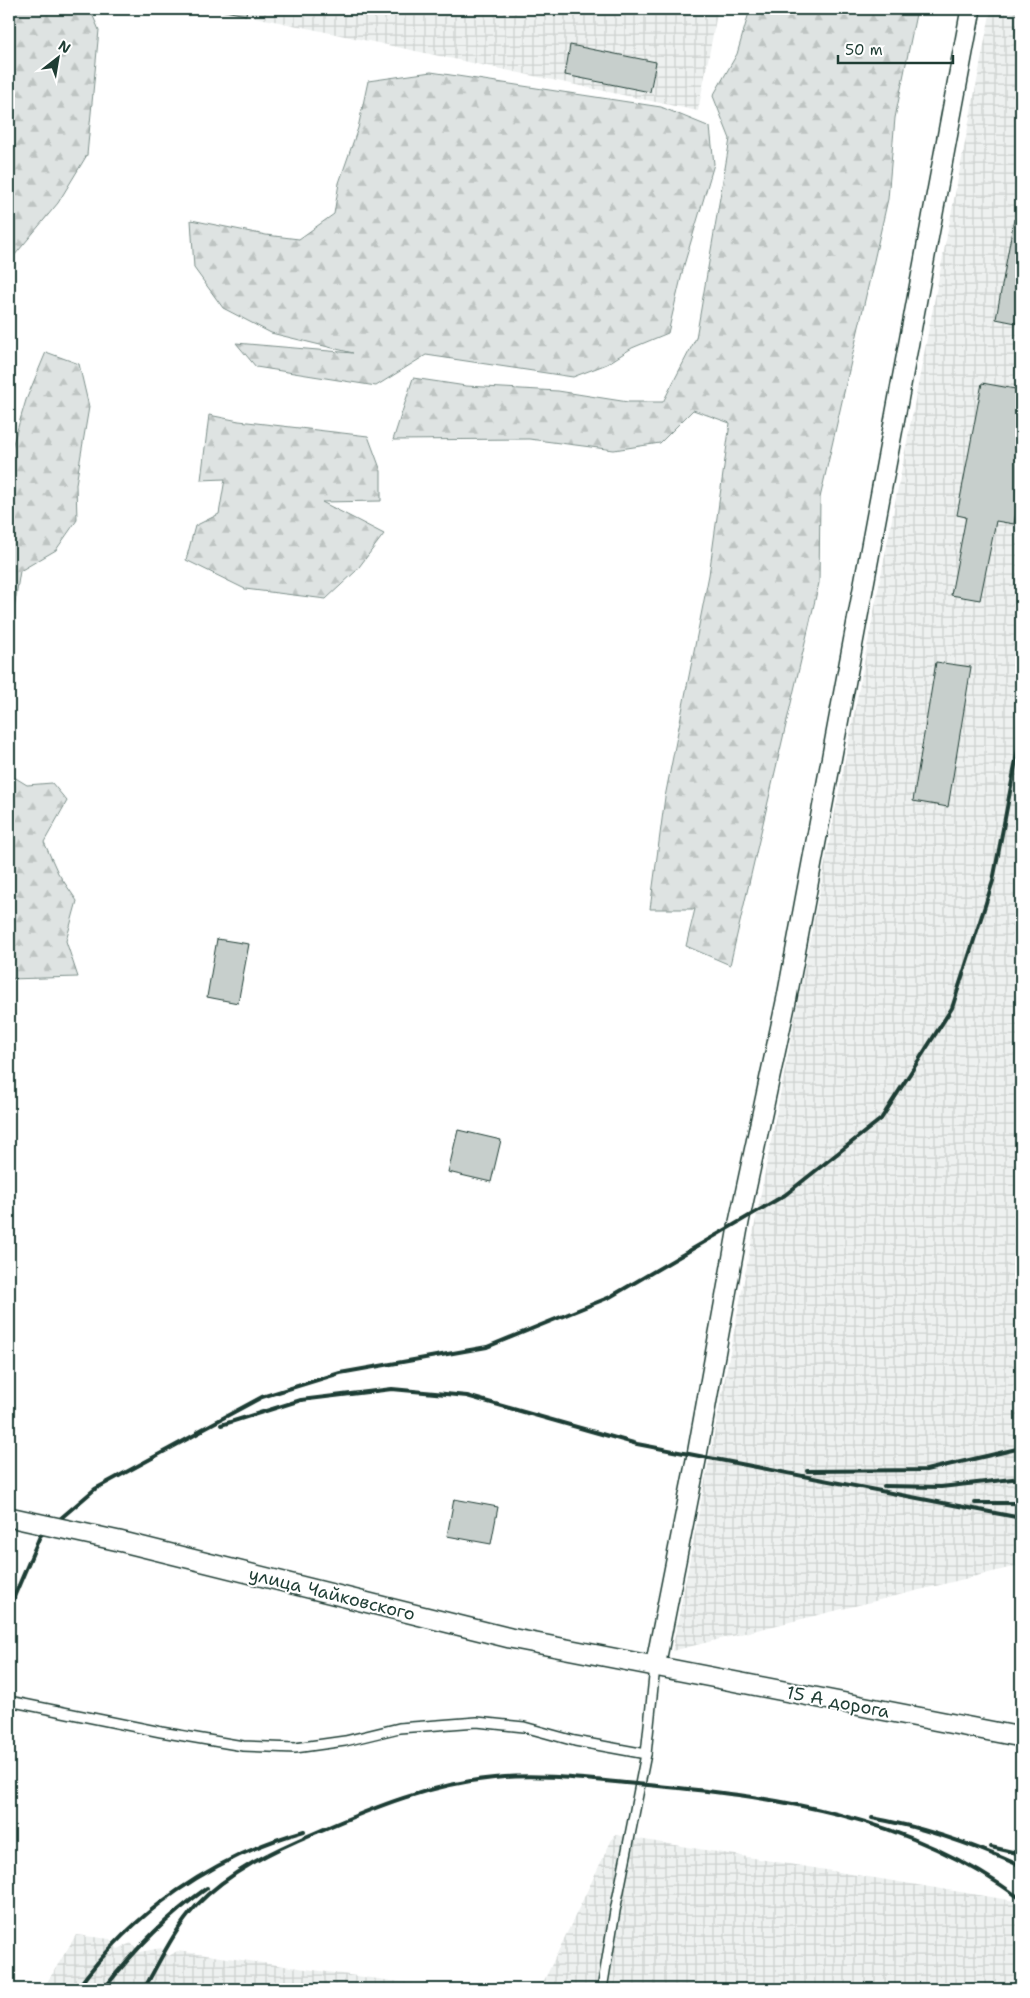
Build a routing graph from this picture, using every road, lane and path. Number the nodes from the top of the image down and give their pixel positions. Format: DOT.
graph roads {
  1 [pos="554,9"];
  2 [pos="971,9"];
  3 [pos="553,16"];
  4 [pos="9,1517"];
  5 [pos="655,1667"];
  6 [pos="9,1701"];
  7 [pos="1021,1737"];
  8 [pos="646,1754"];
  9 [pos="602,1989"];
  1 -- 3 [label="path"];
  2 -- 5 [label="street"];
  4 -- 5 [label="street, улица Чайковского, bridge"];
  5 -- 7 [label="street, 15 А дорога"];
  5 -- 8 [label="lane"];
  6 -- 8 [label="lane"];
  8 -- 9 [label="lane"];
}
